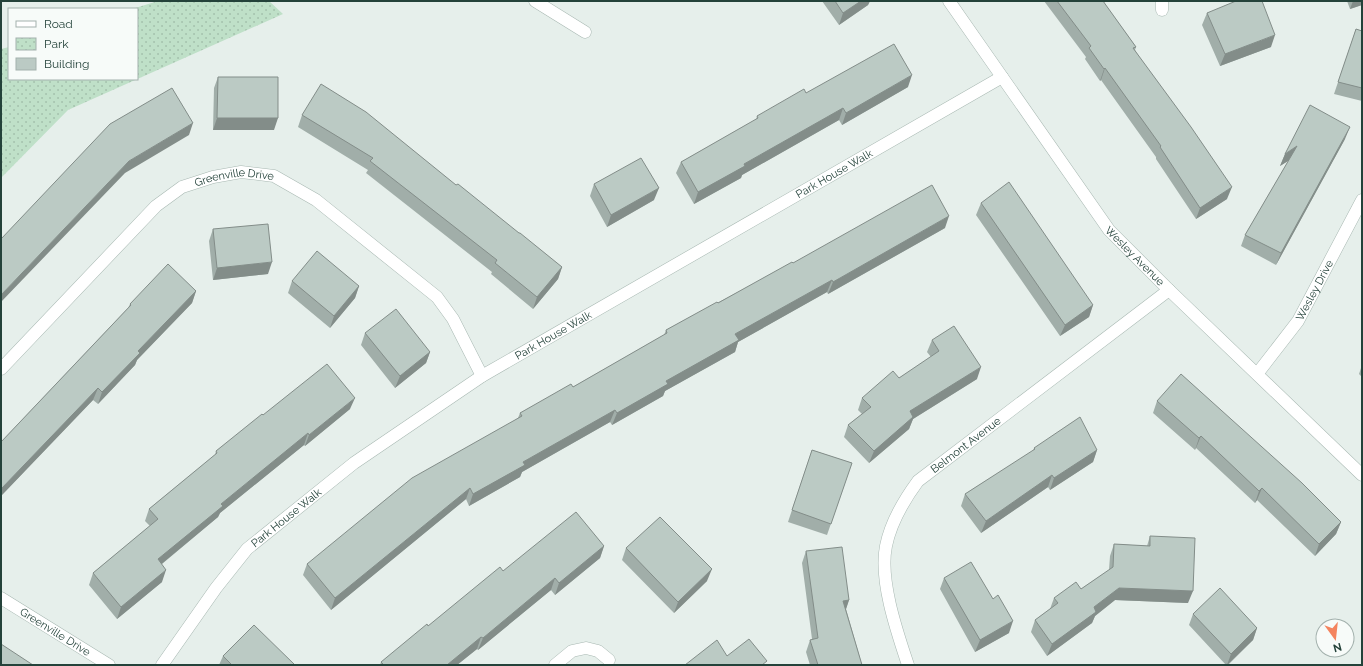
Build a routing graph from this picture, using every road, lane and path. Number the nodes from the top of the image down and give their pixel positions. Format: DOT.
graph roads {
  1 [pos="535,1"];
  2 [pos="949,1"];
  3 [pos="585,32"];
  4 [pos="1002,77"];
  5 [pos="1362,200"];
  6 [pos="1169,290"];
  7 [pos="1,369"];
  8 [pos="1257,374"];
  9 [pos="482,376"];
  10 [pos="1362,475"];
  11 [pos="1,598"];
  12 [pos="609,660"];
  13 [pos="109,665"];
  14 [pos="162,665"];
  15 [pos="556,665"];
  16 [pos="908,665"];
  1 -- 3 [label="street"];
  2 -- 4 [label="street, Wesley Avenue"];
  4 -- 6 [label="street, Wesley Avenue"];
  4 -- 9 [label="street, Park House Walk"];
  5 -- 8 [label="street, Wesley Drive"];
  6 -- 8 [label="street, Wesley Avenue"];
  6 -- 16 [label="street, Belmont Avenue"];
  7 -- 9 [label="street, Greenville Drive"];
  8 -- 10 [label="street, Wesley Avenue"];
  9 -- 14 [label="street, Park House Walk"];
  11 -- 13 [label="street, Greenville Drive"];
  12 -- 15 [label="street"];
}
